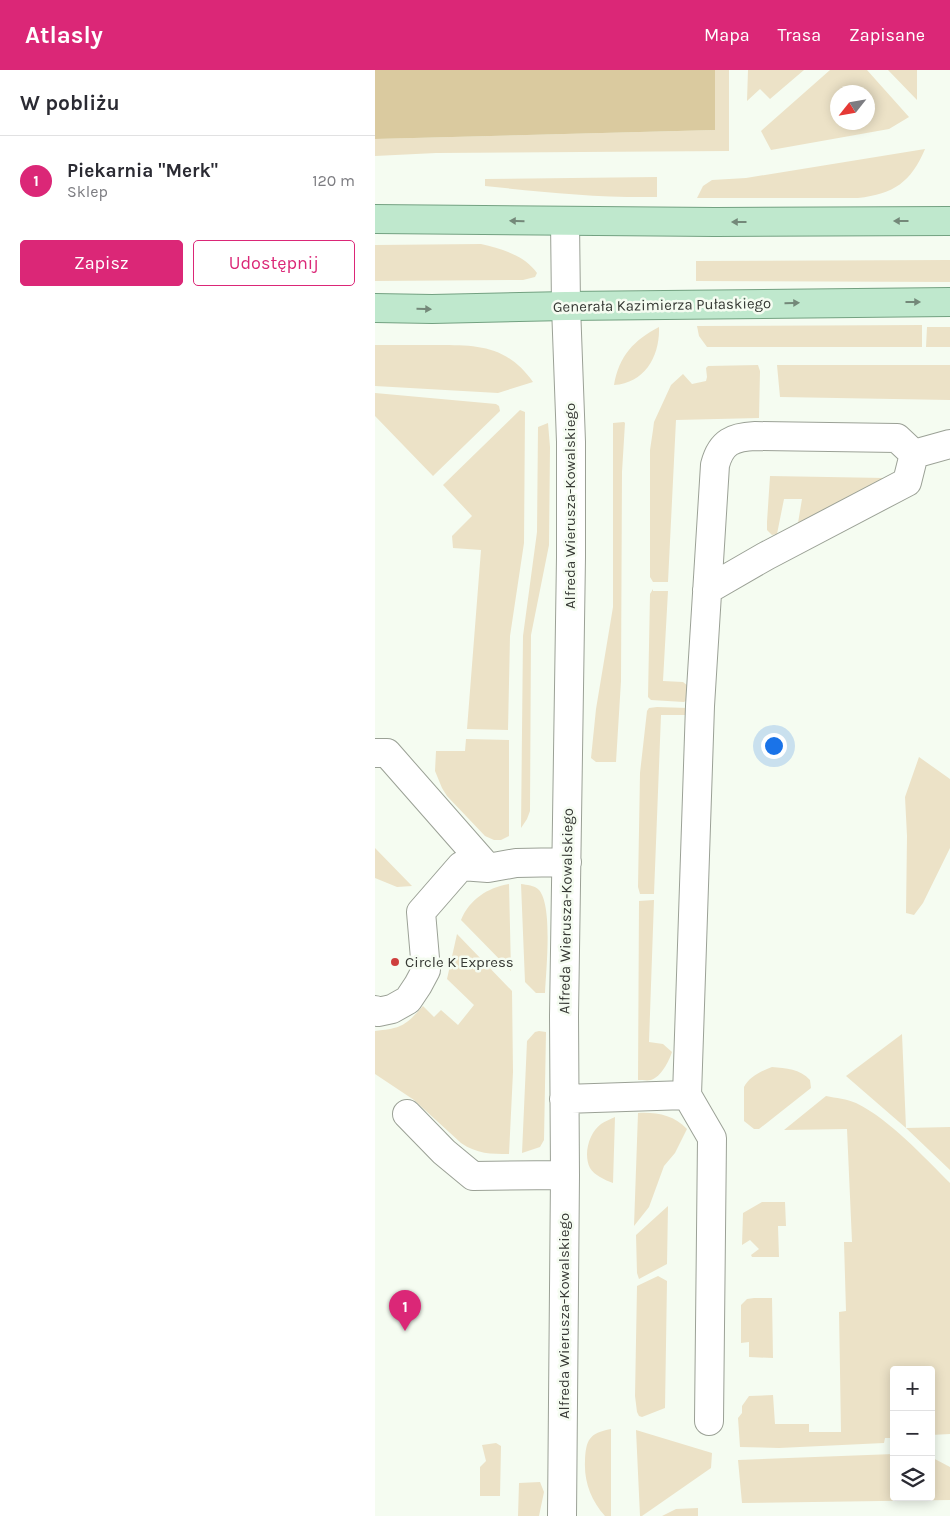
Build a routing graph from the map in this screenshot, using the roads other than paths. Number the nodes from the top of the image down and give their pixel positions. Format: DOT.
graph roads {
  1 [pos="375,219"];
  2 [pos="950,221"];
  3 [pos="565,222"];
  4 [pos="950,302"];
  5 [pos="565,306"];
  6 [pos="375,308"];
  7 [pos="950,444"];
  8 [pos="914,454"];
  9 [pos="707,590"];
  10 [pos="375,753"];
  11 [pos="567,862"];
  12 [pos="488,868"];
  13 [pos="375,1010"];
  14 [pos="687,1095"];
  15 [pos="564,1099"];
  16 [pos="407,1114"];
  17 [pos="565,1175"];
  18 [pos="709,1421"];
  19 [pos="562,1516"];
  3 -- 1 [label="main road, one-way"];
  2 -- 3 [label="main road, one-way"];
  3 -- 5 [label="street, Alfreda Wierusza-Kowalskiego"];
  5 -- 4 [label="main road, Generała Kazimierza Pułaskiego, one-way"];
  6 -- 5 [label="main road, Generała Kazimierza Pułaskiego, one-way"];
  5 -- 11 [label="street, Alfreda Wierusza-Kowalskiego"];
  7 -- 8 [label="street"];
  8 -- 9 [label="street"];
  8 -- 9 [label="street"];
  9 -- 14 [label="street"];
  10 -- 12 [label="street"];
  11 -- 12 [label="street"];
  11 -- 15 [label="street, Alfreda Wierusza-Kowalskiego"];
  12 -- 13 [label="street"];
  14 -- 15 [label="street"];
  14 -- 18 [label="street"];
  15 -- 17 [label="street, Alfreda Wierusza-Kowalskiego"];
  16 -- 17 [label="street"];
  17 -- 19 [label="street, Alfreda Wierusza-Kowalskiego"];
}
